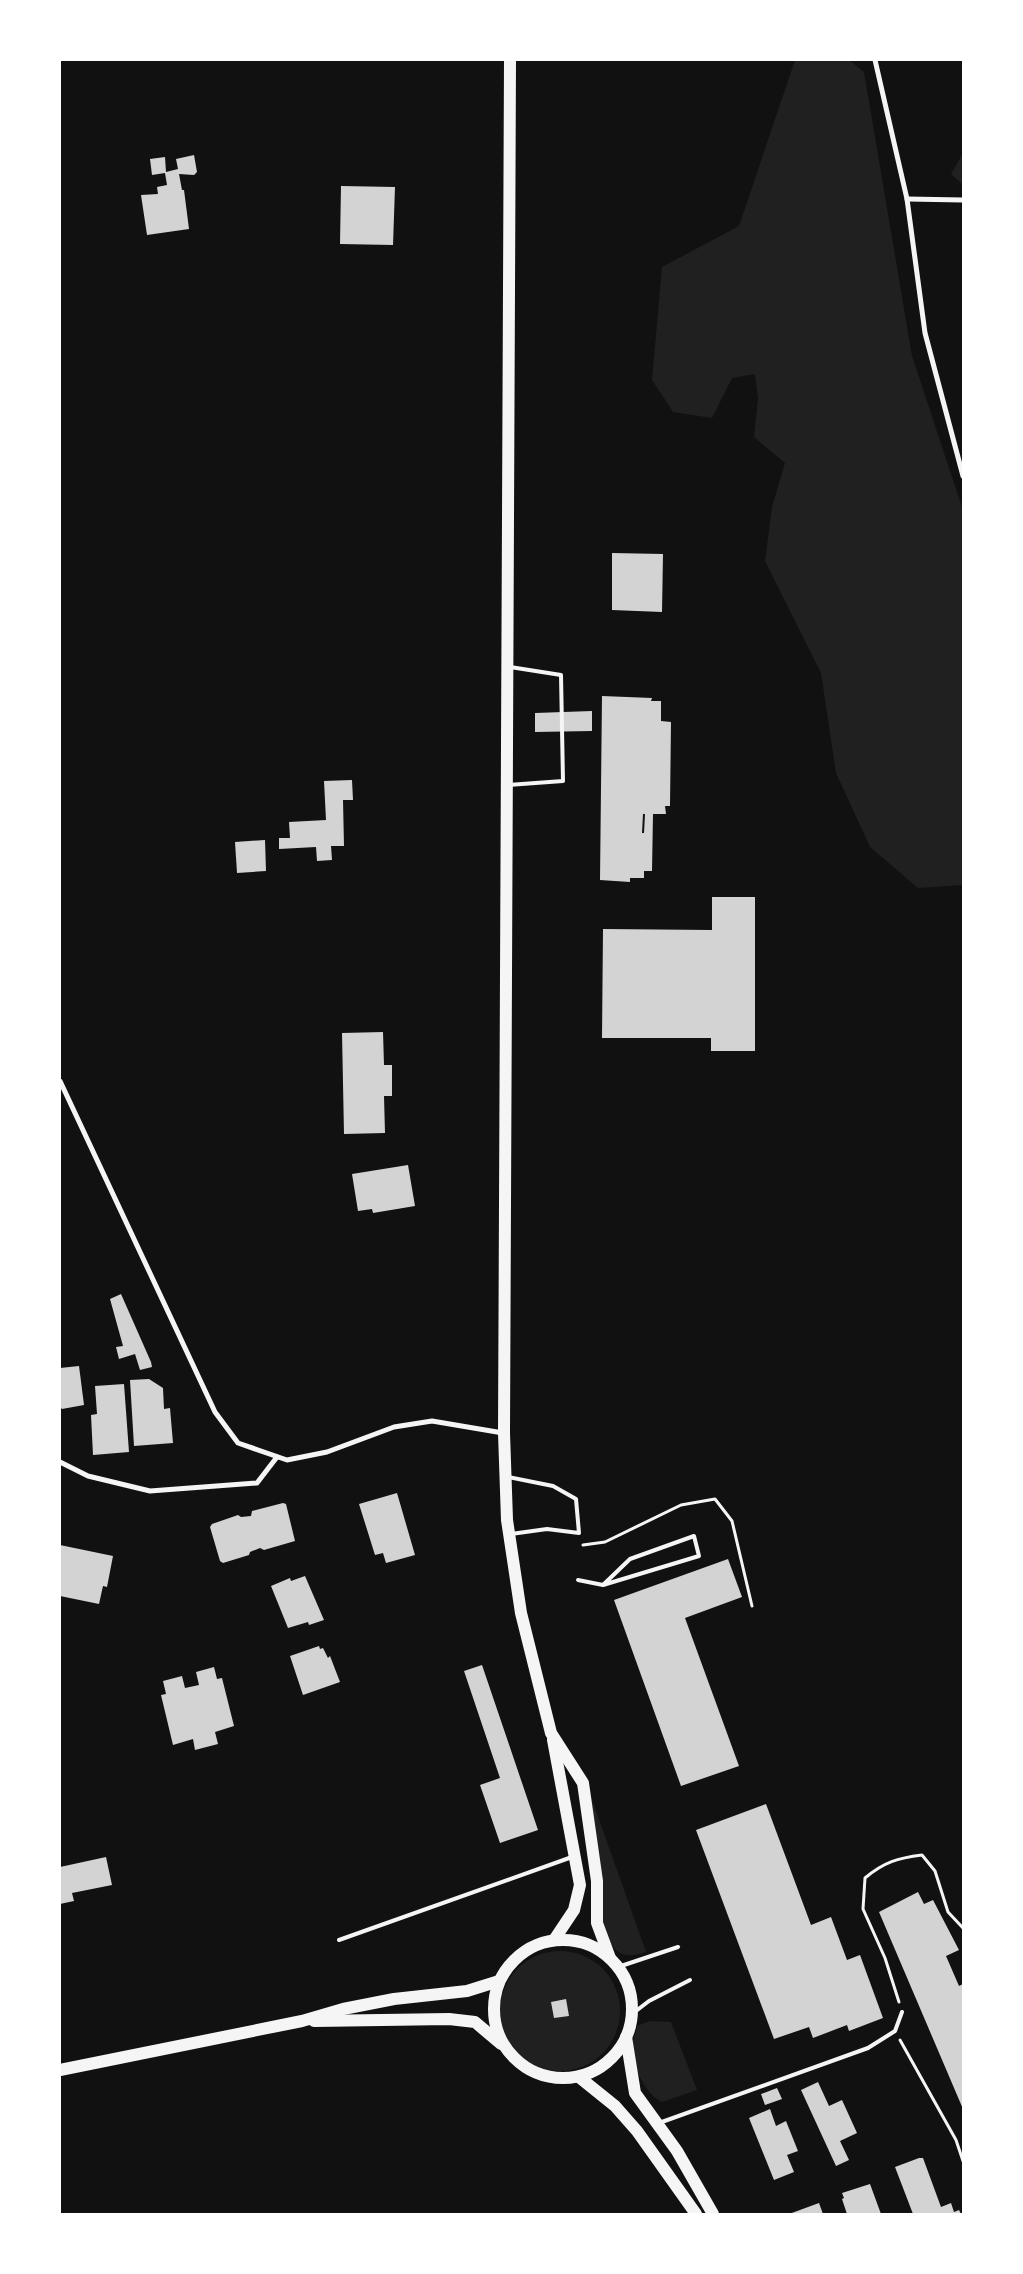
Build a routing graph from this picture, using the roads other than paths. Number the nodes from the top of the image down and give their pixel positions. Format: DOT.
graph roads {
  1 [pos="510,60"];
  2 [pos="875,60"];
  3 [pos="908,199"];
  4 [pos="963,200"];
  5 [pos="963,476"];
  6 [pos="507,666"];
  7 [pos="506,785"];
  8 [pos="60,1081"];
  9 [pos="504,1433"];
  10 [pos="277,1457"];
  11 [pos="60,1462"];
  12 [pos="505,1476"];
  13 [pos="508,1535"];
  14 [pos="578,1580"];
  15 [pos="603,1584"];
  16 [pos="551,1733"];
  17 [pos="574,1857"];
  18 [pos="339,1940"];
  19 [pos="554,1940"];
  20 [pos="678,1947"];
  21 [pos="614,1962"];
  22 [pos="690,1980"];
  23 [pos="499,1981"];
  24 [pos="902,2012"];
  25 [pos="632,2014"];
  26 [pos="302,2021"];
  27 [pos="626,2037"];
  28 [pos="504,2046"];
  29 [pos="60,2070"];
  30 [pos="579,2077"];
  31 [pos="657,2123"];
  32 [pos="696,2214"];
  33 [pos="714,2214"];
  1 -- 6 [label="main road"];
  2 -- 3 [label="street"];
  3 -- 4 [label="street"];
  3 -- 5 [label="street"];
  6 -- 7 [label="main road"];
  6 -- 7 [label="lane"];
  7 -- 9 [label="main road"];
  8 -- 10 [label="street"];
  9 -- 10 [label="street"];
  9 -- 12 [label="main road"];
  10 -- 11 [label="street"];
  12 -- 13 [label="main road"];
  12 -- 13 [label="lane"];
  13 -- 16 [label="main road"];
  14 -- 15 [label="lane"];
  15 -- 15 [label="lane"];
  16 -- 17 [label="main road"];
  16 -- 21 [label="main road"];
  17 -- 18 [label="lane"];
  17 -- 19 [label="main road"];
  19 -- 21 [label="main road"];
  19 -- 23 [label="main road"];
  20 -- 21 [label="lane"];
  21 -- 25 [label="main road"];
  22 -- 25 [label="lane"];
  23 -- 26 [label="main road"];
  23 -- 28 [label="main road"];
  24 -- 31 [label="lane"];
  25 -- 27 [label="main road"];
  26 -- 28 [label="main road"];
  26 -- 29 [label="main road"];
  27 -- 30 [label="main road"];
  27 -- 31 [label="main road"];
  28 -- 30 [label="main road"];
  30 -- 32 [label="main road"];
  31 -- 33 [label="main road"];
}
